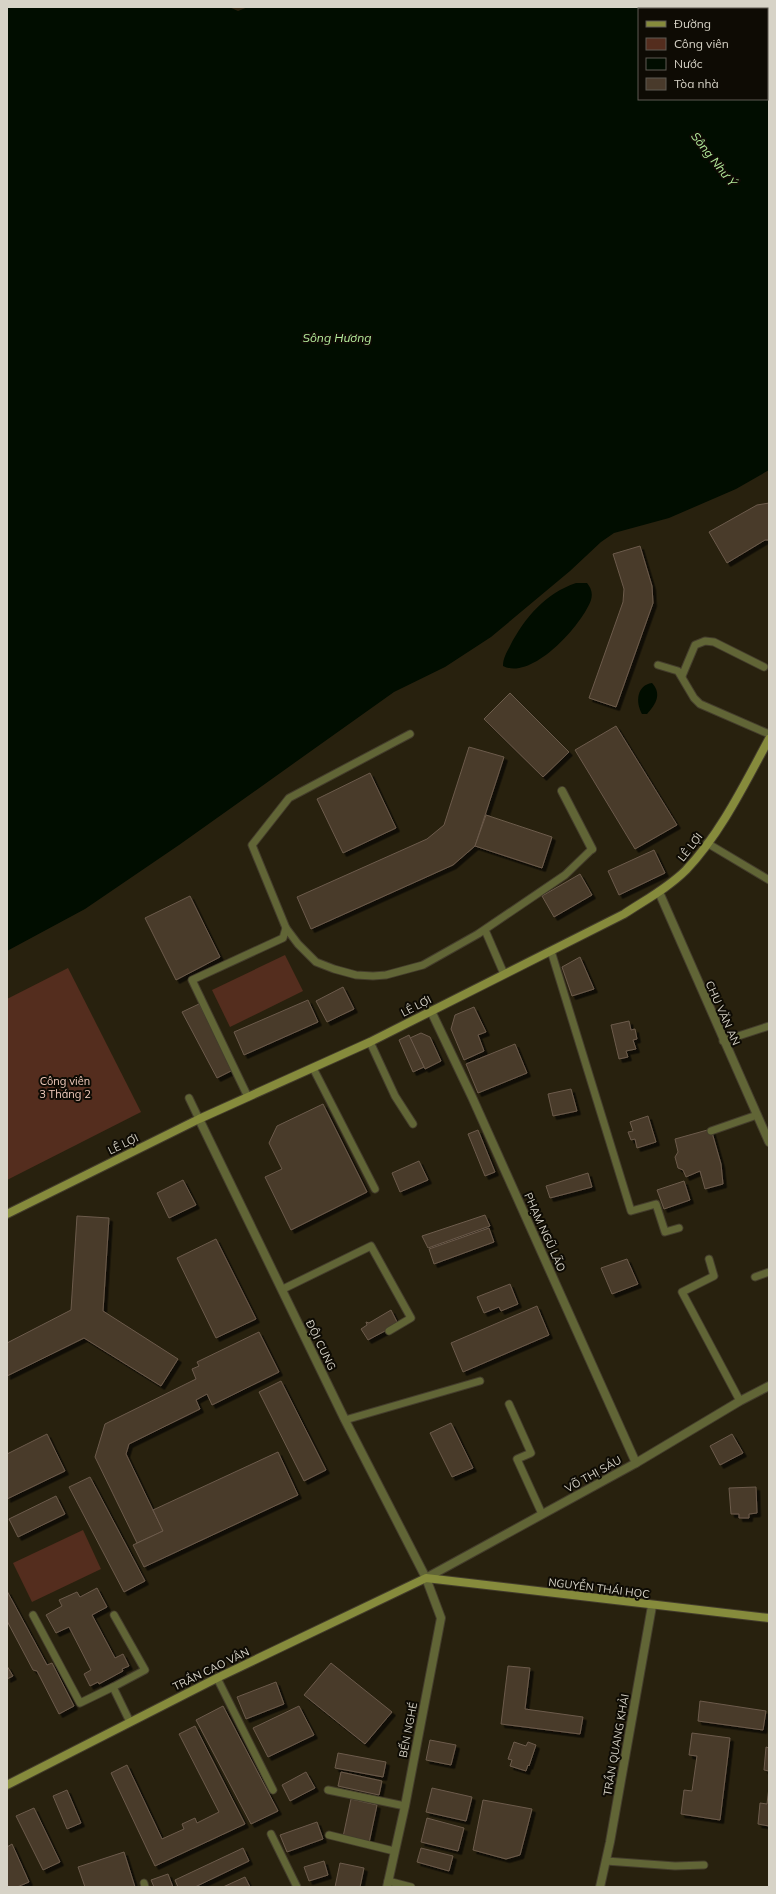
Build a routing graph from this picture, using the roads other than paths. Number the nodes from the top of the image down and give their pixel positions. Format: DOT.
graph roads {
  1 [pos="658,665"];
  2 [pos="764,667"];
  3 [pos="682,676"];
  4 [pos="410,734"];
  5 [pos="769,734"];
  6 [pos="769,739"];
  7 [pos="562,791"];
  8 [pos="707,843"];
  9 [pos="592,849"];
  10 [pos="769,880"];
  11 [pos="659,892"];
  12 [pos="286,928"];
  13 [pos="485,930"];
  14 [pos="551,951"];
  15 [pos="504,974"];
  16 [pos="432,1011"];
  17 [pos="769,1026"];
  18 [pos="723,1041"];
  19 [pos="370,1042"];
  20 [pos="313,1068"];
  21 [pos="248,1097"];
  22 [pos="189,1098"];
  23 [pos="757,1115"];
  24 [pos="199,1119"];
  25 [pos="413,1124"];
  26 [pos="711,1130"];
  27 [pos="769,1142"];
  28 [pos="375,1189"];
  29 [pos="7,1214"];
  30 [pos="679,1228"];
  31 [pos="709,1259"];
  32 [pos="769,1272"];
  33 [pos="755,1277"];
  34 [pos="283,1289"];
  35 [pos="389,1331"];
  36 [pos="480,1381"];
  37 [pos="769,1386"];
  38 [pos="740,1401"];
  39 [pos="509,1404"];
  40 [pos="345,1420"];
  41 [pos="636,1463"];
  42 [pos="542,1514"];
  43 [pos="426,1578"];
  44 [pos="652,1606"];
  45 [pos="33,1615"];
  46 [pos="114,1615"];
  47 [pos="769,1618"];
  48 [pos="217,1678"];
  49 [pos="113,1687"];
  50 [pos="130,1722"];
  51 [pos="7,1785"];
  52 [pos="273,1790"];
  53 [pos="328,1790"];
  54 [pos="405,1806"];
  55 [pos="271,1834"];
  56 [pos="329,1835"];
  57 [pos="394,1851"];
  58 [pos="606,1861"];
  59 [pos="704,1865"];
  60 [pos="387,1884"];
  61 [pos="297,1887"];
  62 [pos="411,1887"];
  63 [pos="600,1887"];
  1 -- 3 [label="lane"];
  2 -- 3 [label="lane"];
  3 -- 5 [label="lane"];
  4 -- 12 [label="lane"];
  6 -- 8 [label="main road, LÊ LỢI"];
  7 -- 9 [label="street"];
  8 -- 10 [label="lane"];
  8 -- 11 [label="main road, LÊ LỢI"];
  9 -- 13 [label="lane"];
  11 -- 14 [label="main road, LÊ LỢI"];
  11 -- 18 [label="street, CHU VĂN AN"];
  12 -- 13 [label="lane"];
  12 -- 21 [label="lane"];
  13 -- 15 [label="lane"];
  14 -- 15 [label="main road, LÊ LỢI"];
  14 -- 30 [label="lane"];
  15 -- 16 [label="main road, LÊ LỢI"];
  16 -- 19 [label="main road, LÊ LỢI"];
  16 -- 41 [label="street, PHẠM NGŨ LÃO"];
  17 -- 18 [label="lane"];
  18 -- 23 [label="street, CHU VĂN AN"];
  19 -- 20 [label="main road, LÊ LỢI"];
  19 -- 25 [label="lane"];
  20 -- 21 [label="main road, LÊ LỢI"];
  20 -- 28 [label="lane"];
  21 -- 24 [label="main road, LÊ LỢI"];
  22 -- 24 [label="lane"];
  23 -- 26 [label="lane"];
  23 -- 27 [label="street, CHU VĂN AN"];
  24 -- 29 [label="main road, LÊ LỢI"];
  24 -- 34 [label="street, ĐỘI CUNG"];
  31 -- 38 [label="lane"];
  32 -- 33 [label="lane"];
  34 -- 35 [label="lane"];
  34 -- 40 [label="street, ĐỘI CUNG"];
  36 -- 40 [label="lane"];
  37 -- 38 [label="street, VÕ THỊ SÁU"];
  38 -- 41 [label="street, VÕ THỊ SÁU"];
  39 -- 42 [label="lane"];
  40 -- 43 [label="street, ĐỘI CUNG"];
  41 -- 42 [label="street, VÕ THỊ SÁU"];
  42 -- 43 [label="street, VÕ THỊ SÁU"];
  43 -- 44 [label="main road, NGUYỄN THÁI HỌC"];
  43 -- 48 [label="main road, TRẦN CAO VÂN"];
  43 -- 54 [label="street, BẾN NGHÉ"];
  44 -- 47 [label="main road, NGUYỄN THÁI HỌC"];
  44 -- 58 [label="street, TRẦN QUANG KHẢI"];
  45 -- 49 [label="lane"];
  46 -- 49 [label="lane"];
  48 -- 50 [label="main road, TRẦN CAO VÂN"];
  48 -- 52 [label="lane"];
  49 -- 50 [label="lane"];
  50 -- 51 [label="main road, TRẦN CAO VÂN"];
  53 -- 54 [label="lane"];
  54 -- 57 [label="street, BẾN NGHÉ"];
  55 -- 61 [label="lane"];
  56 -- 57 [label="lane"];
  57 -- 60 [label="street, BẾN NGHÉ"];
  58 -- 59 [label="lane"];
  58 -- 63 [label="street, TRẦN QUANG KHẢI"];
  60 -- 62 [label="lane"];
}
